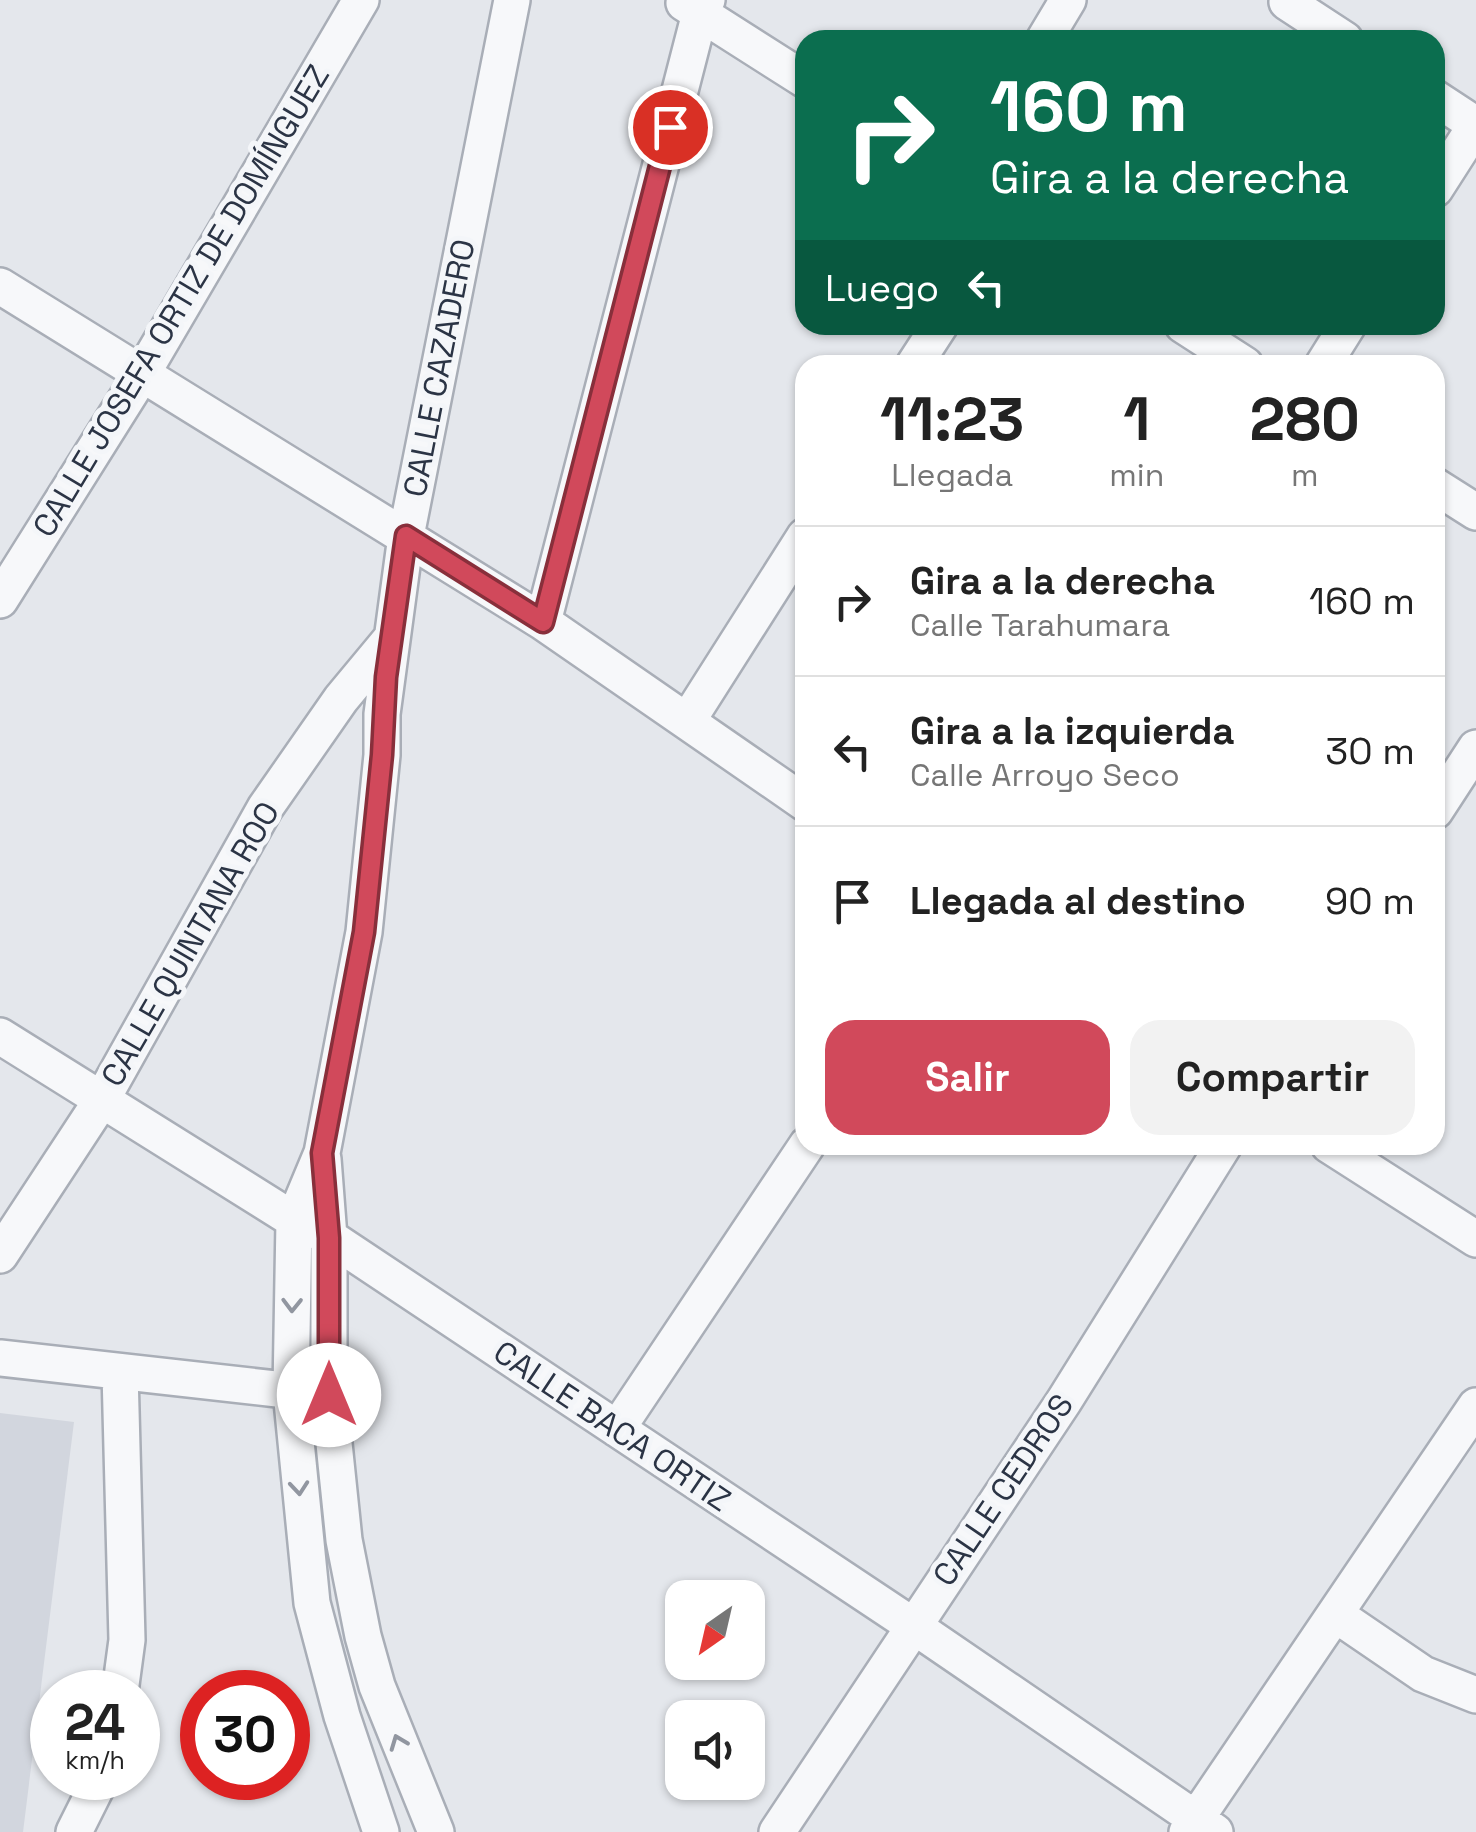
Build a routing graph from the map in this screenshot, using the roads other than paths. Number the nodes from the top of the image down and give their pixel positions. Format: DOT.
graph roads {
  1 [pos="361,0"];
  2 [pos="512,0"];
  3 [pos="1068,0"];
  4 [pos="1287,2"];
  5 [pos="695,4"];
  6 [pos="1050,30"];
  7 [pos="1330,30"];
  8 [pos="795,73"];
  9 [pos="1445,105"];
  10 [pos="1476,125"];
  11 [pos="1445,173"];
  12 [pos="0,286"];
  13 [pos="1198,335"];
  14 [pos="1230,355"];
  15 [pos="142,374"];
  16 [pos="1445,492"];
  17 [pos="1476,512"];
  18 [pos="406,536"];
  19 [pos="795,552"];
  20 [pos="0,600"];
  21 [pos="543,622"];
  22 [pos="390,640"];
  23 [pos="688,720"];
  24 [pos="1476,748"];
  25 [pos="795,795"];
  26 [pos="1445,796"];
  27 [pos="0,1036"];
  28 [pos="101,1101"];
  29 [pos="322,1153"];
  30 [pos="800,1155"];
  31 [pos="1218,1155"];
  32 [pos="1345,1155"];
  33 [pos="294,1220"];
  34 [pos="329,1238"];
  35 [pos="1476,1238"];
  36 [pos="0,1254"];
  37 [pos="0,1358"];
  38 [pos="120,1372"];
  39 [pos="291,1391"];
  40 [pos="329,1395"];
  41 [pos="1471,1426"];
  42 [pos="617,1429"];
  43 [pos="1335,1614"];
  44 [pos="912,1626"];
  45 [pos="123,1670"];
  46 [pos="1476,1696"];
  47 [pos="91,1800"];
  48 [pos="1199,1828"];
  49 [pos="74,1832"];
  50 [pos="381,1832"];
  51 [pos="436,1832"];
  52 [pos="778,1832"];
  1 -- 15 [label="street, CALLE JOSEFA ORTIZ DE DOMÍNGUEZ"];
  2 -- 18 [label="street, CALLE CAZADERO"];
  3 -- 6 [label="street"];
  4 -- 7 [label="street"];
  5 -- 8 [label="street"];
  5 -- 21 [label="street"];
  9 -- 10 [label="street"];
  10 -- 11 [label="street"];
  12 -- 15 [label="street"];
  13 -- 14 [label="street"];
  15 -- 18 [label="street"];
  15 -- 20 [label="street, CALLE JOSEFA ORTIZ DE DOMÍNGUEZ"];
  16 -- 17 [label="street"];
  18 -- 21 [label="street"];
  18 -- 22 [label="street, CALLE CAZADERO"];
  19 -- 23 [label="street"];
  21 -- 23 [label="street"];
  22 -- 28 [label="street, CALLE QUINTANA ROO"];
  22 -- 29 [label="street, CALLE CAZADERO"];
  23 -- 25 [label="street"];
  24 -- 26 [label="street"];
  27 -- 28 [label="street, CALLE BACA ORTIZ"];
  28 -- 33 [label="street, CALLE BACA ORTIZ"];
  28 -- 36 [label="street, CALLE QUINTANA ROO"];
  29 -- 33 [label="street, CALLE CAZADERO"];
  29 -- 34 [label="street, CALLE CAZADERO"];
  30 -- 42 [label="street"];
  31 -- 44 [label="street, CALLE CEDROS"];
  32 -- 35 [label="street"];
  33 -- 34 [label="street, CALLE BACA ORTIZ"];
  33 -- 39 [label="street, CALLE CAZADERO, one-way"];
  34 -- 40 [label="street, CALLE CAZADERO"];
  34 -- 42 [label="street, CALLE BACA ORTIZ"];
  37 -- 38 [label="street"];
  38 -- 39 [label="street"];
  38 -- 45 [label="street"];
  39 -- 40 [label="street"];
  39 -- 50 [label="street, CALLE CAZADERO, one-way"];
  51 -- 40 [label="street, CALLE CAZADERO, one-way"];
  41 -- 43 [label="street"];
  42 -- 44 [label="street, CALLE BACA ORTIZ"];
  43 -- 46 [label="street"];
  43 -- 48 [label="street"];
  44 -- 48 [label="street, CALLE BACA ORTIZ"];
  44 -- 52 [label="street, CALLE CEDROS"];
  47 -- 49 [label="street"];
}
